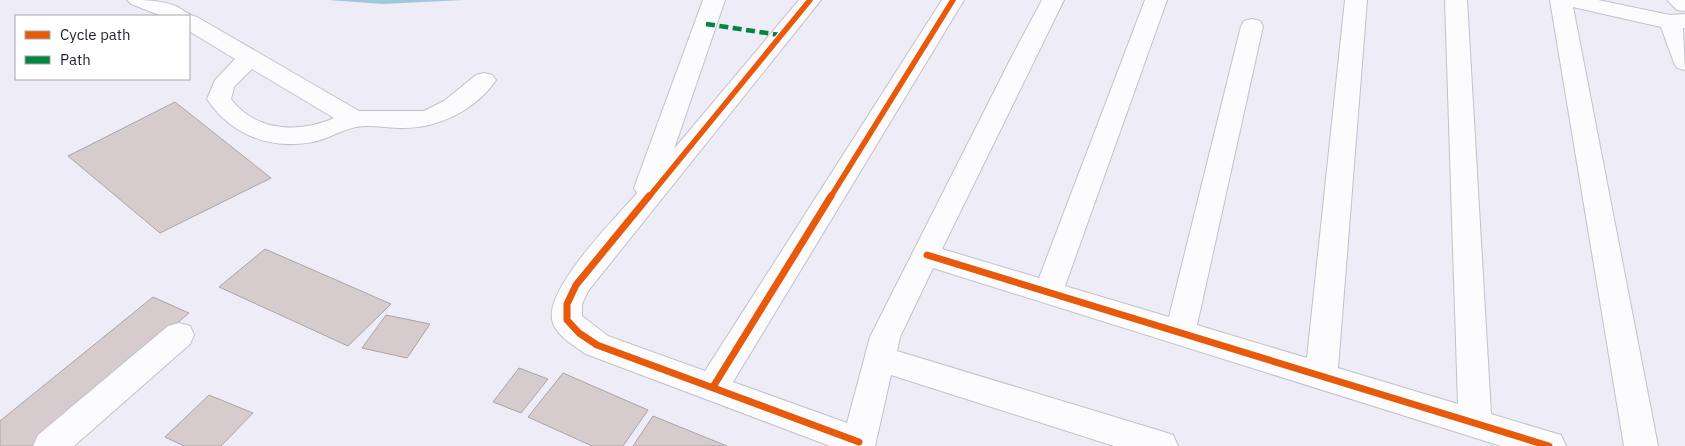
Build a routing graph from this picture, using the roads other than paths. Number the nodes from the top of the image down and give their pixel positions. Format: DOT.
graph roads {
  1 [pos="138,0"];
  2 [pos="714,0"];
  3 [pos="810,0"];
  4 [pos="953,0"];
  5 [pos="1053,0"];
  6 [pos="1156,0"];
  7 [pos="1356,0"];
  8 [pos="1456,0"];
  9 [pos="1561,0"];
  10 [pos="1568,0"];
  11 [pos="1678,0"];
  12 [pos="1685,5"];
  13 [pos="176,15"];
  14 [pos="1678,22"];
  15 [pos="190,23"];
  16 [pos="1252,26"];
  17 [pos="250,58"];
  18 [pos="1685,63"];
  19 [pos="484,80"];
  20 [pos="354,119"];
  21 [pos="640,206"];
  22 [pos="927,255"];
  23 [pos="1048,292"];
  24 [pos="1180,333"];
  25 [pos="179,335"];
  26 [pos="880,359"];
  27 [pos="1321,376"];
  28 [pos="713,387"];
  29 [pos="1475,423"];
  30 [pos="858,444"];
  31 [pos="50,446"];
  32 [pos="1161,446"];
  33 [pos="1549,446"];
  34 [pos="1641,446"];
  1 -- 13 [label="street"];
  2 -- 21 [label="street"];
  3 -- 21 [label="street"];
  4 -- 28 [label="street"];
  5 -- 22 [label="street"];
  6 -- 23 [label="street"];
  7 -- 27 [label="street"];
  8 -- 29 [label="street"];
  9 -- 34 [label="street"];
  10 -- 14 [label="street"];
  11 -- 12 [label="street"];
  14 -- 18 [label="street"];
  15 -- 17 [label="street"];
  16 -- 24 [label="street"];
  17 -- 20 [label="street"];
  17 -- 20 [label="street"];
  19 -- 20 [label="street"];
  21 -- 28 [label="street"];
  22 -- 23 [label="street"];
  22 -- 26 [label="street"];
  23 -- 24 [label="street"];
  24 -- 27 [label="street"];
  25 -- 31 [label="street"];
  26 -- 30 [label="street"];
  26 -- 32 [label="street"];
  27 -- 29 [label="street"];
  28 -- 30 [label="street"];
  29 -- 33 [label="street"];
}
